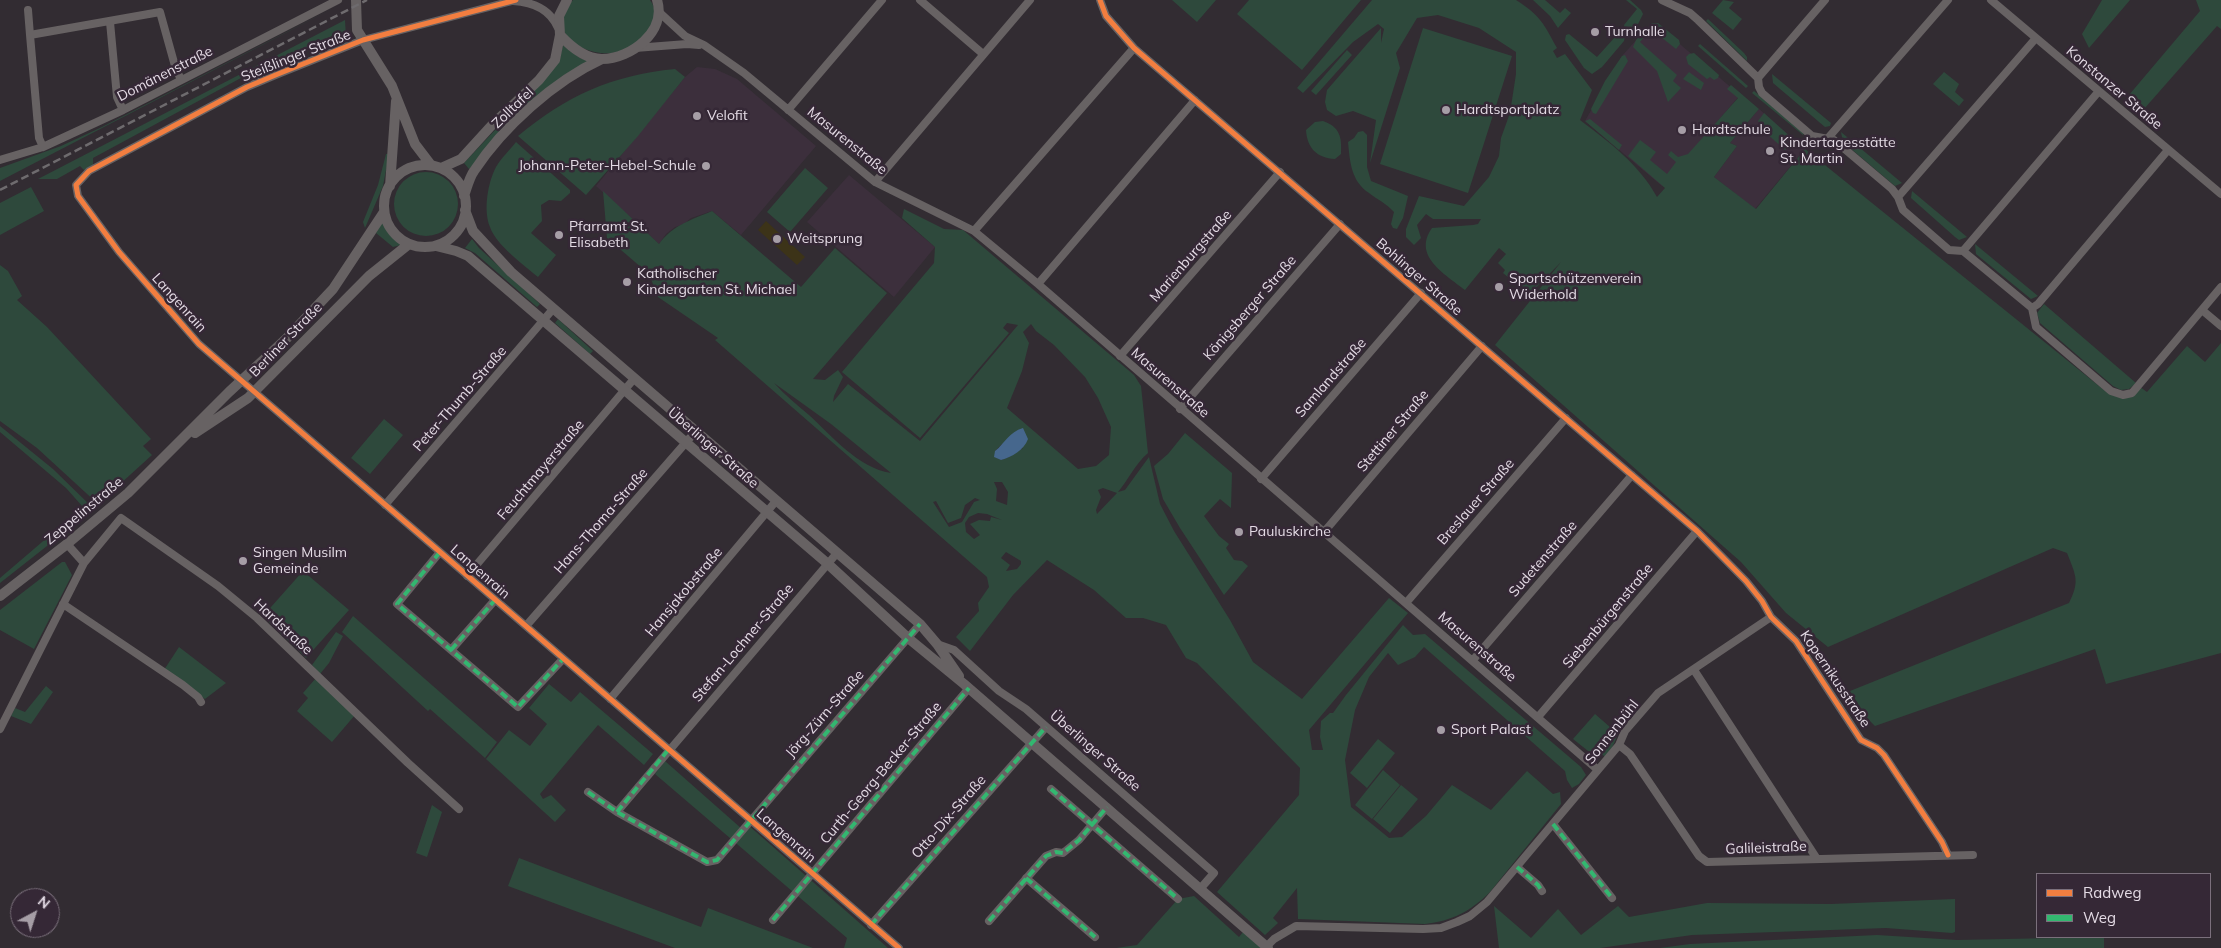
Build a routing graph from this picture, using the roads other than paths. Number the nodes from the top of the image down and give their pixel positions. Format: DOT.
graph roads {
  1 [pos="338,0"];
  2 [pos="356,0"];
  3 [pos="514,0"];
  4 [pos="567,0"];
  5 [pos="882,0"];
  6 [pos="920,0"];
  7 [pos="1030,0"];
  8 [pos="1100,0"];
  9 [pos="1662,0"];
  10 [pos="1825,0"];
  11 [pos="1948,0"];
  12 [pos="1991,0"];
  13 [pos="658,1"];
  14 [pos="28,10"];
  15 [pos="660,13"];
  16 [pos="110,22"];
  17 [pos="559,32"];
  18 [pos="30,35"];
  19 [pos="2036,38"];
  20 [pos="363,40"];
  21 [pos="704,45"];
  22 [pos="635,48"];
  23 [pos="1134,48"];
  24 [pos="983,54"];
  25 [pos="602,59"];
  26 [pos="1758,78"];
  27 [pos="181,80"];
  28 [pos="2099,91"];
  29 [pos="396,100"];
  30 [pos="1195,100"];
  31 [pos="122,110"];
  32 [pos="788,110"];
  33 [pos="1828,138"];
  34 [pos="43,147"];
  35 [pos="2168,150"];
  36 [pos="0,160"];
  37 [pos="436,166"];
  38 [pos="1280,172"];
  39 [pos="876,182"];
  40 [pos="76,185"];
  41 [pos="390,186"];
  42 [pos="2221,194"];
  43 [pos="464,196"];
  44 [pos="1898,197"];
  45 [pos="465,210"];
  46 [pos="384,212"];
  47 [pos="1340,224"];
  48 [pos="974,231"];
  49 [pos="409,244"];
  50 [pos="436,246"];
  51 [pos="1963,251"];
  52 [pos="1038,284"];
  53 [pos="2221,287"];
  54 [pos="1421,294"];
  55 [pos="2032,308"];
  56 [pos="553,309"];
  57 [pos="2202,310"];
  58 [pos="543,322"];
  59 [pos="2221,326"];
  60 [pos="1482,346"];
  61 [pos="1120,356"];
  62 [pos="634,380"];
  63 [pos="241,381"];
  64 [pos="624,390"];
  65 [pos="254,392"];
  66 [pos="1180,409"];
  67 [pos="1566,418"];
  68 [pos="695,432"];
  69 [pos="181,441"];
  70 [pos="686,442"];
  71 [pos="1632,475"];
  72 [pos="1261,479"];
  73 [pos="776,502"];
  74 [pos="385,505"];
  75 [pos="767,512"];
  76 [pos="1697,531"];
  77 [pos="1324,532"];
  78 [pos="67,544"];
  79 [pos="440,552"];
  80 [pos="837,553"];
  81 [pos="84,563"];
  82 [pos="828,564"];
  83 [pos="1732,566"];
  84 [pos="467,576"];
  85 [pos="0,596"];
  86 [pos="496,600"];
  87 [pos="1406,603"];
  88 [pos="63,604"];
  89 [pos="1771,617"];
  90 [pos="920,624"];
  91 [pos="526,626"];
  92 [pos="908,638"];
  93 [pos="937,644"];
  94 [pos="451,650"];
  95 [pos="563,659"];
  96 [pos="1473,660"];
  97 [pos="1694,670"];
  98 [pos="967,686"];
  99 [pos="610,699"];
  100 [pos="201,702"];
  101 [pos="1538,717"];
  102 [pos="1046,727"];
  103 [pos="0,729"];
  104 [pos="1031,742"];
  105 [pos="1619,745"];
  106 [pos="669,750"];
  107 [pos="1598,770"];
  108 [pos="1051,789"];
  109 [pos="588,792"];
  110 [pos="1107,808"];
  111 [pos="459,809"];
  112 [pos="617,812"];
  113 [pos="750,820"];
  114 [pos="1091,824"];
  115 [pos="1553,824"];
  116 [pos="1948,855"];
  117 [pos="1973,855"];
  118 [pos="1817,859"];
  119 [pos="1517,868"];
  120 [pos="812,873"];
  121 [pos="1026,878"];
  122 [pos="1200,889"];
  123 [pos="1542,891"];
  124 [pos="1612,898"];
  125 [pos="1178,899"];
  126 [pos="773,920"];
  127 [pos="989,921"];
  128 [pos="871,925"];
  129 [pos="1095,937"];
  130 [pos="899,948"];
  131 [pos="1267,948"];
  1 -- 27 [label="street, Domänenstraße"];
  2 -- 20 [label="street"];
  3 -- 17 [label="street, Steißlinger Straße"];
  3 -- 20 [label="street, Steißlinger Straße"];
  4 -- 17 [label="street"];
  5 -- 32 [label="street"];
  6 -- 24 [label="street"];
  7 -- 24 [label="street"];
  8 -- 23 [label="street, Bohlinger Straße"];
  9 -- 26 [label="street"];
  10 -- 26 [label="street"];
  11 -- 33 [label="street"];
  12 -- 19 [label="street, Konstanzer Straße"];
  13 -- 15 [label="street"];
  14 -- 18 [label="street"];
  15 -- 21 [label="street, Masurenstraße"];
  15 -- 22 [label="street"];
  16 -- 18 [label="street"];
  16 -- 27 [label="street"];
  16 -- 31 [label="street"];
  17 -- 25 [label="street, Steißlinger Straße"];
  17 -- 37 [label="street, Zolltafel"];
  18 -- 34 [label="street"];
  19 -- 28 [label="street, Konstanzer Straße"];
  19 -- 44 [label="street"];
  20 -- 29 [label="street"];
  20 -- 40 [label="street, Steißlinger Straße"];
  21 -- 22 [label="street"];
  21 -- 32 [label="street, Masurenstraße"];
  22 -- 25 [label="street"];
  23 -- 30 [label="street, Bohlinger Straße"];
  23 -- 48 [label="street"];
  24 -- 39 [label="street"];
  25 -- 43 [label="street, Zolltafel"];
  26 -- 33 [label="street"];
  27 -- 31 [label="street, Domänenstraße"];
  28 -- 35 [label="street, Konstanzer Straße"];
  28 -- 51 [label="street"];
  29 -- 37 [label="street"];
  29 -- 41 [label="street"];
  30 -- 38 [label="street, Bohlinger Straße"];
  30 -- 52 [label="street"];
  31 -- 34 [label="street, Domänenstraße"];
  32 -- 39 [label="street, Masurenstraße"];
  33 -- 44 [label="street"];
  34 -- 36 [label="street, Domänenstraße"];
  35 -- 42 [label="street, Konstanzer Straße"];
  35 -- 55 [label="street"];
  37 -- 41 [label="street"];
  37 -- 43 [label="street"];
  38 -- 47 [label="street, Bohlinger Straße"];
  38 -- 61 [label="street, Marienburgstraße"];
  39 -- 48 [label="street, Masurenstraße"];
  40 -- 63 [label="street, Langenrain"];
  41 -- 46 [label="street"];
  43 -- 45 [label="street"];
  44 -- 51 [label="street"];
  45 -- 50 [label="street"];
  45 -- 56 [label="street, Überlinger Straße"];
  46 -- 49 [label="street"];
  46 -- 63 [label="street, Berliner Straße"];
  47 -- 54 [label="street, Bohlinger Straße"];
  47 -- 66 [label="street, Königsberger Straße"];
  48 -- 52 [label="street, Masurenstraße"];
  49 -- 50 [label="street"];
  49 -- 65 [label="street, Berliner Straße"];
  50 -- 58 [label="street, Überlinger Straße"];
  51 -- 55 [label="street"];
  52 -- 61 [label="street, Masurenstraße"];
  53 -- 57 [label="street"];
  54 -- 60 [label="street, Bohlinger Straße"];
  54 -- 72 [label="street, Samlandstraße"];
  55 -- 57 [label="street"];
  56 -- 58 [label="street, Peter-Thumb-Straße"];
  56 -- 62 [label="street, Überlinger Straße"];
  57 -- 59 [label="street"];
  58 -- 64 [label="street, Überlinger Straße"];
  58 -- 74 [label="street, Peter-Thumb-Straße"];
  60 -- 67 [label="street, Bohlinger Straße"];
  60 -- 77 [label="street, Stettiner Straße"];
  61 -- 66 [label="street, Masurenstraße"];
  62 -- 64 [label="street, Feuchtmayerstraße"];
  62 -- 68 [label="street, Überlinger Straße"];
  63 -- 65 [label="street, Langenrain"];
  63 -- 69 [label="street, Berliner Straße"];
  64 -- 70 [label="street, Überlinger Straße"];
  64 -- 84 [label="street, Feuchtmayerstraße"];
  65 -- 69 [label="street, Berliner Straße"];
  65 -- 74 [label="street, Langenrain"];
  66 -- 72 [label="street, Masurenstraße"];
  67 -- 71 [label="street, Bohlinger Straße"];
  67 -- 87 [label="street, Breslauer Straße"];
  68 -- 70 [label="street, Hans-Thoma-Straße"];
  68 -- 73 [label="street, Überlinger Straße"];
  69 -- 78 [label="street, Zeppelinstraße"];
  70 -- 75 [label="street, Überlinger Straße"];
  70 -- 91 [label="street, Hans-Thoma-Straße"];
  71 -- 76 [label="street, Bohlinger Straße"];
  71 -- 96 [label="street, Sudetenstraße"];
  72 -- 77 [label="street, Masurenstraße"];
  73 -- 75 [label="street, Hansjakobstraße"];
  73 -- 80 [label="street, Überlinger Straße"];
  74 -- 79 [label="street, Langenrain"];
  75 -- 82 [label="street, Überlinger Straße"];
  75 -- 99 [label="street, Hansjakobstraße"];
  76 -- 83 [label="street, Bohlinger Straße"];
  76 -- 101 [label="street, Siebenbürgenstraße"];
  77 -- 87 [label="street, Masurenstraße"];
  78 -- 81 [label="street"];
  78 -- 85 [label="street, Zeppelinstraße"];
  79 -- 84 [label="street, Langenrain"];
  79 -- 94 [label="street"];
  80 -- 82 [label="street, Stefan-Lochner-Straße"];
  80 -- 90 [label="street, Überlinger Straße"];
  81 -- 88 [label="street, Hardstraße"];
  81 -- 111 [label="street, Hardstraße"];
  82 -- 92 [label="street, Überlinger Straße"];
  82 -- 106 [label="street, Stefan-Lochner-Straße"];
  83 -- 89 [label="street, Kopernikusstraße"];
  84 -- 86 [label="street, Langenrain"];
  86 -- 91 [label="street, Langenrain"];
  86 -- 94 [label="street"];
  87 -- 96 [label="street, Masurenstraße"];
  88 -- 100 [label="street"];
  88 -- 103 [label="street, Hardstraße"];
  89 -- 97 [label="street, Sonnenbühl"];
  89 -- 116 [label="street, Kopernikusstraße"];
  90 -- 92 [label="street, Jörg-Zürn-Straße"];
  90 -- 93 [label="street, Überlinger Straße"];
  91 -- 95 [label="street, Langenrain"];
  92 -- 98 [label="street, Überlinger Straße"];
  92 -- 113 [label="street, Jörg-Zürn-Straße"];
  93 -- 98 [label="street, Überlinger Straße"];
  93 -- 102 [label="street, Überlinger Straße"];
  94 -- 95 [label="street"];
  95 -- 99 [label="street, Langenrain"];
  96 -- 101 [label="street, Masurenstraße"];
  97 -- 105 [label="street, Sonnenbühl"];
  97 -- 118 [label="street"];
  98 -- 104 [label="street, Überlinger Straße"];
  98 -- 120 [label="street, Curth-Georg-Becker-Straße"];
  99 -- 106 [label="street, Langenrain"];
  101 -- 107 [label="street, Masurenstraße"];
  102 -- 104 [label="street, Otto-Dix-Straße"];
  102 -- 122 [label="street, Überlinger Straße"];
  104 -- 110 [label="street, Überlinger Straße"];
  104 -- 128 [label="street, Otto-Dix-Straße"];
  105 -- 107 [label="street, Sonnenbühl"];
  105 -- 118 [label="street, Galileistraße"];
  106 -- 112 [label="street, Stefan-Lochner-Straße"];
  106 -- 113 [label="street, Langenrain"];
  107 -- 115 [label="street, Sonnenbühl"];
  108 -- 114 [label="street"];
  109 -- 112 [label="street, Jörg-Zürn-Straße"];
  110 -- 114 [label="street"];
  110 -- 122 [label="street, Überlinger Straße"];
  112 -- 113 [label="street, Jörg-Zürn-Straße"];
  113 -- 120 [label="street, Langenrain"];
  114 -- 121 [label="street"];
  114 -- 125 [label="street"];
  115 -- 119 [label="street, Sonnenbühl"];
  115 -- 124 [label="street"];
  116 -- 117 [label="street, Galileistraße"];
  116 -- 118 [label="street, Galileistraße"];
  119 -- 123 [label="street"];
  119 -- 131 [label="street, Sonnenbühl"];
  120 -- 126 [label="street, Curth-Georg-Becker-Straße"];
  120 -- 128 [label="street, Langenrain"];
  121 -- 127 [label="street"];
  121 -- 129 [label="street"];
  122 -- 131 [label="street, Überlinger Straße"];
  128 -- 130 [label="street, Langenrain"];
}
